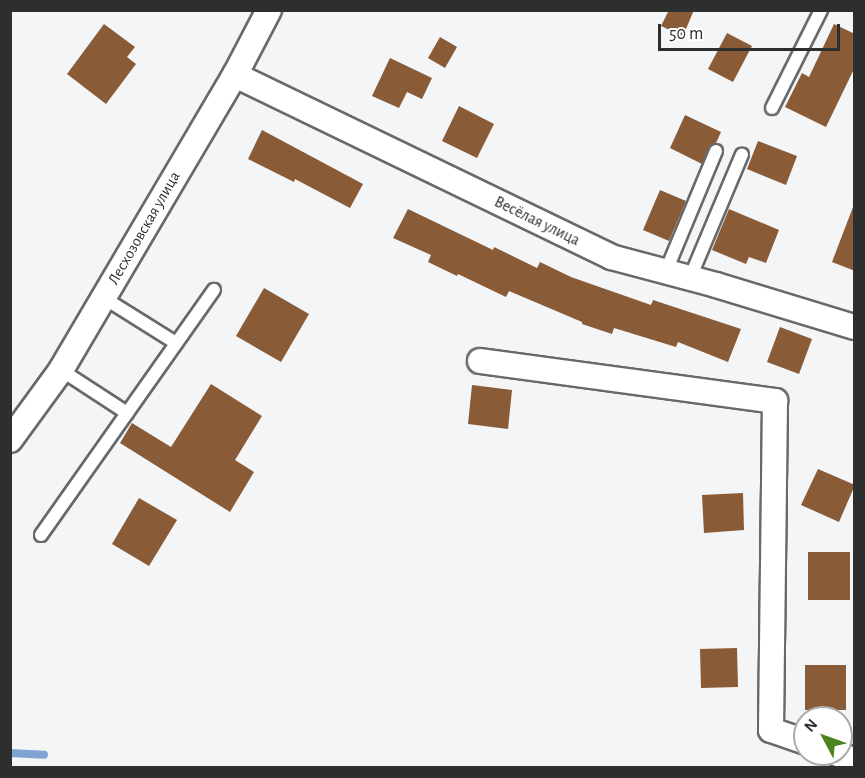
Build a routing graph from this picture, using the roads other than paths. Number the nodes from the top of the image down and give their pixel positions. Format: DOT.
graph roads {
  1 [pos="269,10"];
  2 [pos="821,10"];
  3 [pos="235,75"];
  4 [pos="772,108"];
  5 [pos="716,151"];
  6 [pos="742,154"];
  7 [pos="666,272"];
  8 [pos="690,278"];
  9 [pos="214,290"];
  10 [pos="104,298"];
  11 [pos="855,327"];
  12 [pos="176,343"];
  13 [pos="480,361"];
  14 [pos="70,376"];
  15 [pos="127,413"];
  16 [pos="10,440"];
  17 [pos="41,535"];
  18 [pos="793,738"];
  1 -- 3 [label="street, Лесхозовская улица"];
  2 -- 4 [label="lane"];
  3 -- 7 [label="street, Весёлая улица"];
  3 -- 10 [label="street, Лесхозовская улица"];
  5 -- 7 [label="lane"];
  6 -- 8 [label="lane"];
  7 -- 8 [label="street, Весёлая улица"];
  8 -- 11 [label="street, Весёлая улица"];
  9 -- 12 [label="lane"];
  10 -- 12 [label="lane"];
  10 -- 14 [label="street, Лесхозовская улица"];
  12 -- 15 [label="lane"];
  13 -- 18 [label="street"];
  14 -- 15 [label="lane"];
  14 -- 16 [label="street, Лесхозовская улица"];
  15 -- 17 [label="lane"];
}
